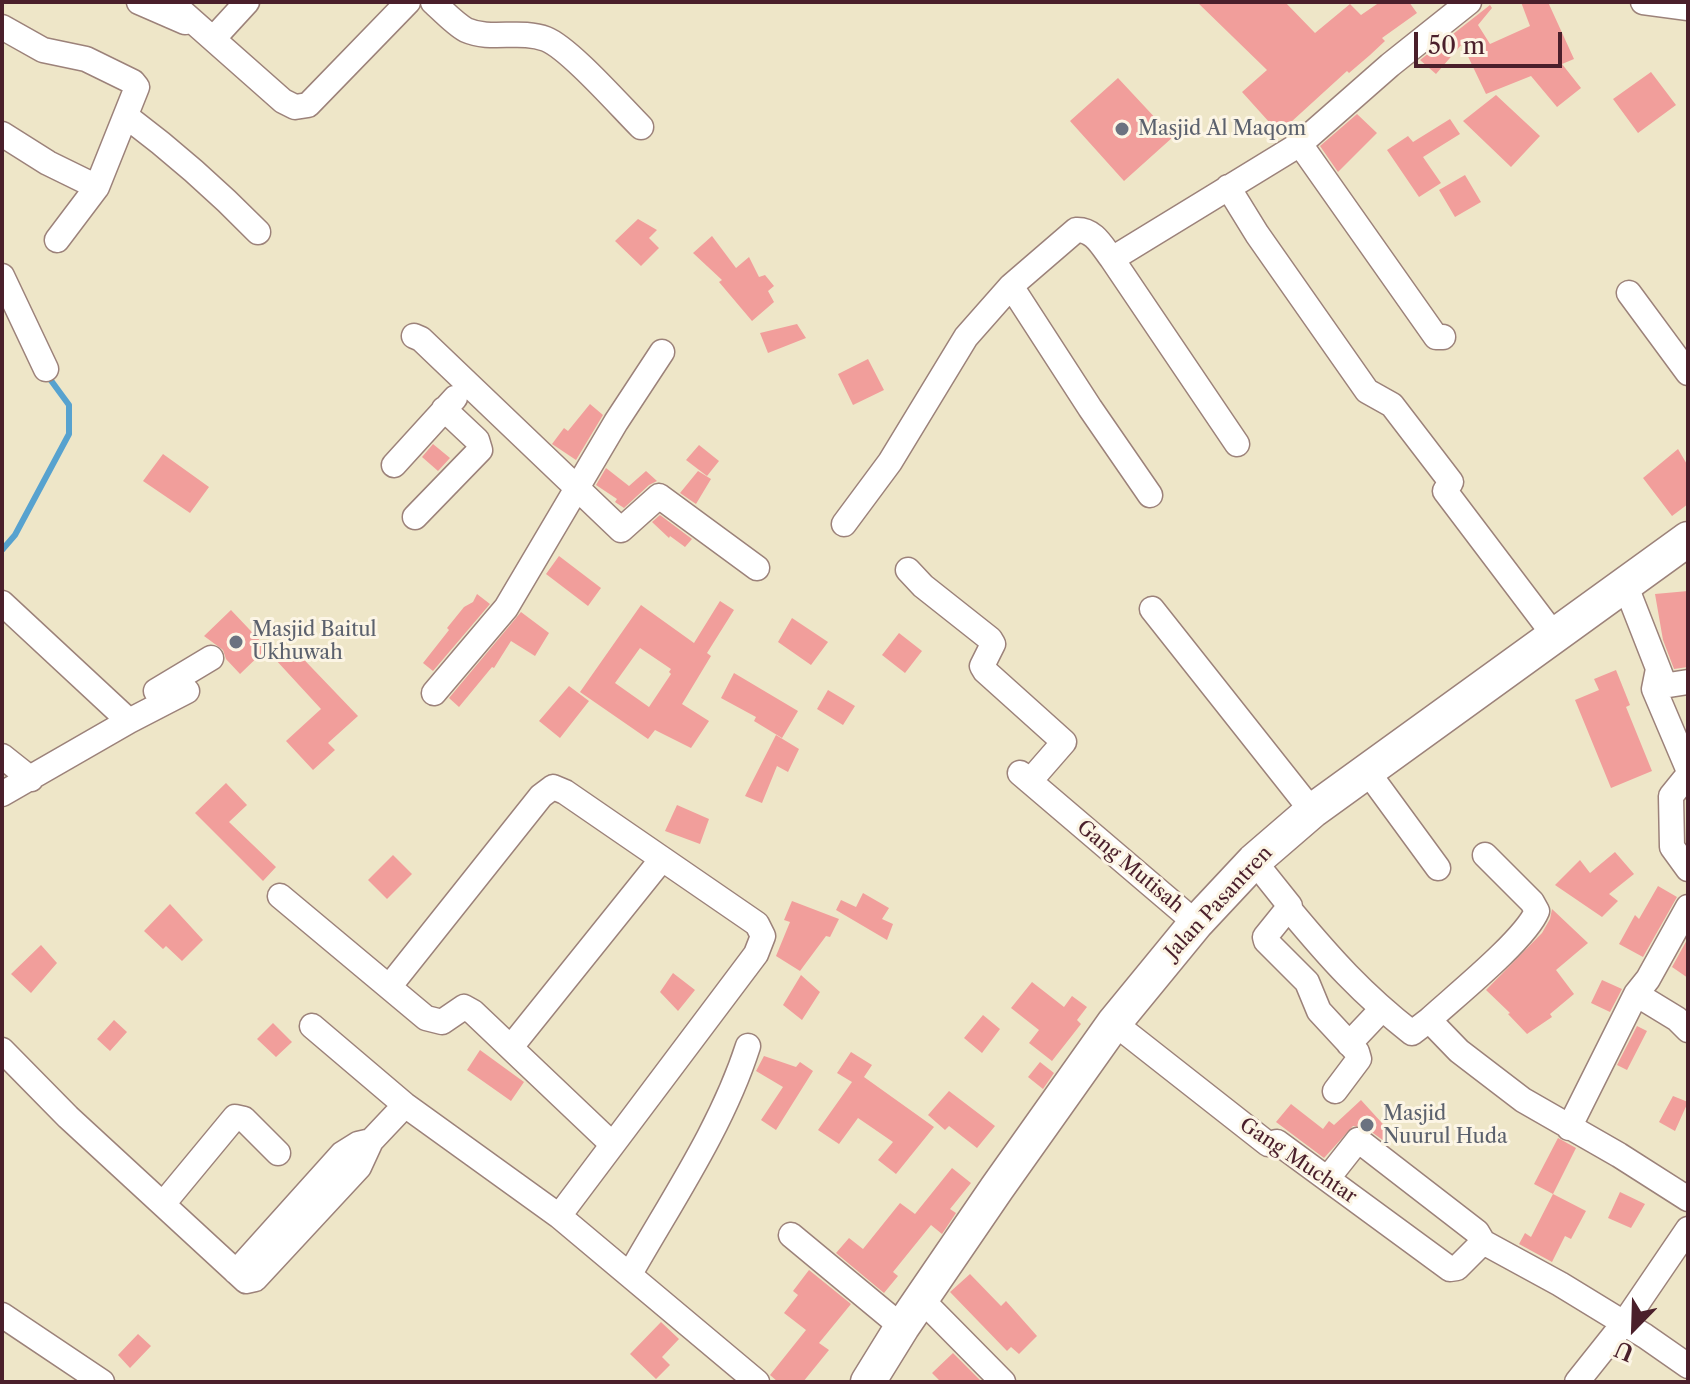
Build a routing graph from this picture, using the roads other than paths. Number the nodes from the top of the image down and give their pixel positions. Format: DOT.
graph roads {
  1 [pos="139,2"];
  2 [pos="171,2"];
  3 [pos="247,2"];
  4 [pos="408,2"];
  5 [pos="433,2"];
  6 [pos="1469,2"];
  7 [pos="1643,2"];
  8 [pos="1688,8"];
  9 [pos="2,27"];
  10 [pos="207,34"];
  11 [pos="126,116"];
  12 [pos="641,127"];
  13 [pos="2,134"];
  14 [pos="1300,144"];
  15 [pos="97,187"];
  16 [pos="1228,187"];
  17 [pos="258,232"];
  18 [pos="57,240"];
  19 [pos="1112,259"];
  20 [pos="2,276"];
  21 [pos="1011,286"];
  22 [pos="1629,293"];
  23 [pos="414,336"];
  24 [pos="1443,337"];
  25 [pos="662,352"];
  26 [pos="46,369"];
  27 [pos="1688,373"];
  28 [pos="468,385"];
  29 [pos="444,409"];
  30 [pos="1237,444"];
  31 [pos="394,465"];
  32 [pos="576,490"];
  33 [pos="1150,495"];
  34 [pos="415,517"];
  35 [pos="844,524"];
  36 [pos="1688,539"];
  37 [pos="757,568"];
  38 [pos="908,570"];
  39 [pos="1625,584"];
  40 [pos="2,603"];
  41 [pos="1152,609"];
  42 [pos="1554,635"];
  43 [pos="211,658"];
  44 [pos="1658,669"];
  45 [pos="1688,682"];
  46 [pos="187,691"];
  47 [pos="434,693"];
  48 [pos="135,718"];
  49 [pos="2,756"];
  50 [pos="1367,771"];
  51 [pos="1688,772"];
  52 [pos="31,779"];
  53 [pos="2,794"];
  54 [pos="1312,811"];
  55 [pos="1485,855"];
  56 [pos="662,859"];
  57 [pos="1254,861"];
  58 [pos="1438,868"];
  59 [pos="1688,869"];
  60 [pos="280,896"];
  61 [pos="1688,907"];
  62 [pos="1290,910"];
  63 [pos="1196,923"];
  64 [pos="389,987"];
  65 [pos="1636,994"];
  66 [pos="1382,1009"];
  67 [pos="1429,1020"];
  68 [pos="1114,1023"];
  69 [pos="312,1026"];
  70 [pos="1688,1030"];
  71 [pos="1349,1044"];
  72 [pos="748,1046"];
  73 [pos="511,1047"];
  74 [pos="2,1050"];
  75 [pos="1335,1091"];
  76 [pos="405,1105"];
  77 [pos="1569,1128"];
  78 [pos="612,1144"];
  79 [pos="278,1153"];
  80 [pos="1328,1178"];
  81 [pos="1688,1199"];
  82 [pos="163,1204"];
  83 [pos="559,1216"];
  84 [pos="1688,1229"];
  85 [pos="791,1235"];
  86 [pos="1483,1242"];
  87 [pos="630,1274"];
  88 [pos="921,1299"];
  89 [pos="2,1315"];
  90 [pos="1624,1323"];
  91 [pos="902,1327"];
  92 [pos="1688,1366"];
  93 [pos="1688,1374"];
  94 [pos="102,1382"];
  95 [pos="757,1382"];
  96 [pos="868,1382"];
  97 [pos="1003,1382"];
  98 [pos="1577,1382"];
  99 [pos="1680,1382"];
  1 -- 10 [label="street"];
  2 -- 10 [label="street"];
  3 -- 10 [label="street"];
  4 -- 10 [label="street"];
  5 -- 12 [label="street"];
  6 -- 14 [label="street"];
  7 -- 8 [label="street"];
  9 -- 11 [label="street"];
  11 -- 15 [label="street"];
  11 -- 17 [label="street"];
  13 -- 15 [label="street"];
  14 -- 16 [label="street"];
  14 -- 24 [label="street"];
  15 -- 18 [label="street"];
  16 -- 19 [label="street"];
  16 -- 42 [label="street"];
  19 -- 21 [label="street"];
  19 -- 30 [label="street"];
  20 -- 26 [label="street"];
  21 -- 33 [label="street"];
  21 -- 35 [label="street"];
  22 -- 27 [label="street"];
  23 -- 28 [label="street"];
  25 -- 32 [label="street"];
  28 -- 29 [label="street"];
  28 -- 32 [label="street"];
  29 -- 31 [label="street"];
  29 -- 34 [label="street"];
  32 -- 37 [label="street"];
  32 -- 47 [label="street"];
  36 -- 39 [label="main road, Jalan Pasantren"];
  38 -- 63 [label="street, Gang Mutisah"];
  39 -- 42 [label="main road, Jalan Pasantren"];
  39 -- 44 [label="street"];
  40 -- 48 [label="street"];
  41 -- 54 [label="street"];
  42 -- 50 [label="main road, Jalan Pasantren"];
  43 -- 48 [label="street"];
  44 -- 45 [label="street"];
  44 -- 51 [label="street"];
  46 -- 48 [label="street"];
  48 -- 52 [label="street"];
  49 -- 52 [label="street"];
  50 -- 54 [label="main road, Jalan Pasantren"];
  50 -- 58 [label="street"];
  51 -- 59 [label="street"];
  52 -- 53 [label="street"];
  54 -- 57 [label="main road, Jalan Pasantren"];
  55 -- 67 [label="street"];
  56 -- 64 [label="street"];
  56 -- 73 [label="street"];
  56 -- 78 [label="street"];
  57 -- 62 [label="street"];
  57 -- 63 [label="main road, Jalan Pasantren"];
  60 -- 64 [label="street"];
  61 -- 65 [label="street"];
  62 -- 66 [label="street"];
  62 -- 71 [label="street"];
  63 -- 68 [label="main road, Jalan Pasantren"];
  64 -- 73 [label="street"];
  65 -- 70 [label="street"];
  65 -- 77 [label="street"];
  66 -- 67 [label="street"];
  66 -- 71 [label="street"];
  67 -- 77 [label="street"];
  68 -- 80 [label="street, Gang Muchtar"];
  68 -- 88 [label="main road, Jalan Pasantren"];
  69 -- 76 [label="street"];
  71 -- 75 [label="street"];
  72 -- 87 [label="street"];
  73 -- 78 [label="street"];
  74 -- 82 [label="street"];
  76 -- 82 [label="street"];
  76 -- 83 [label="street"];
  77 -- 81 [label="street"];
  78 -- 83 [label="street"];
  79 -- 82 [label="street"];
  80 -- 86 [label="street, Gang Muchtar"];
  80 -- 86 [label="street"];
  83 -- 87 [label="street"];
  84 -- 90 [label="street"];
  85 -- 91 [label="street"];
  86 -- 90 [label="street"];
  87 -- 95 [label="street"];
  88 -- 91 [label="main road, Jalan Pasantren"];
  88 -- 97 [label="street"];
  89 -- 94 [label="street"];
  90 -- 92 [label="street"];
  90 -- 98 [label="street"];
  91 -- 96 [label="main road, Jalan Pasantren"];
  93 -- 99 [label="street"];
}
